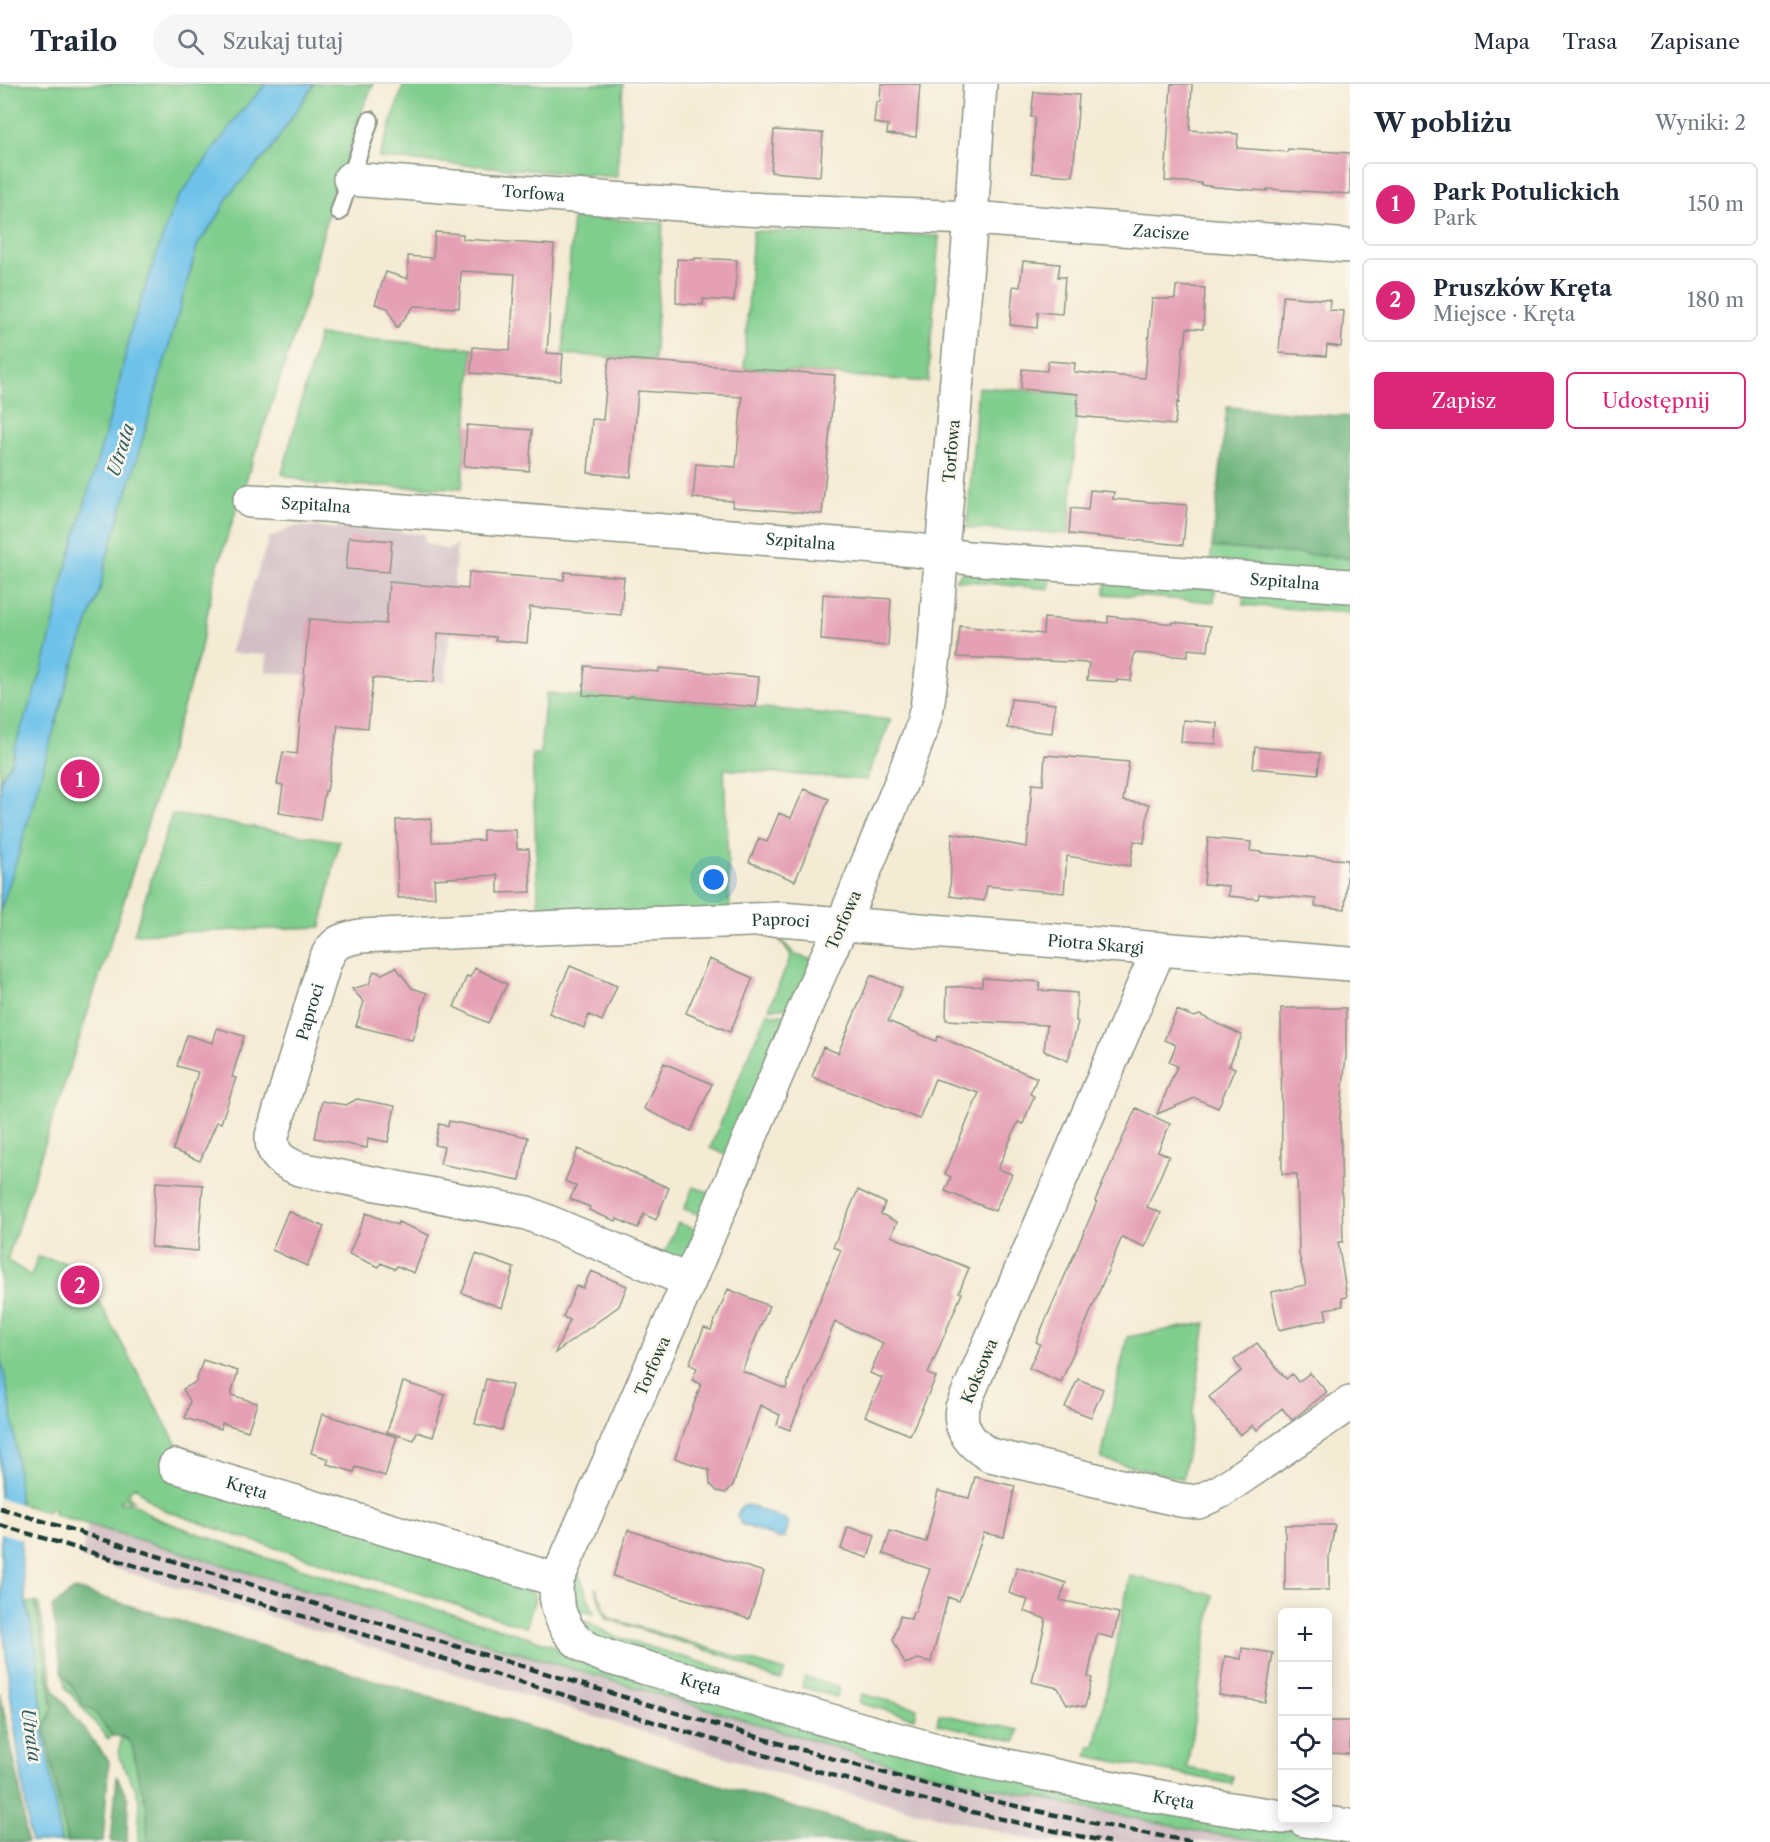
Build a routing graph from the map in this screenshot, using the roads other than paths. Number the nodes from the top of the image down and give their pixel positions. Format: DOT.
graph roads {
  1 [pos="980,84"];
  2 [pos="370,120"];
  3 [pos="350,179"];
  4 [pos="339,212"];
  5 [pos="971,218"];
  6 [pos="1350,246"];
  7 [pos="250,501"];
  8 [pos="942,553"];
  9 [pos="1350,586"];
  10 [pos="843,923"];
  11 [pos="1160,949"];
  12 [pos="1350,964"];
  13 [pos="689,1281"];
  14 [pos="1350,1402"];
  15 [pos="175,1467"];
  16 [pos="557,1580"];
  17 [pos="1278,1816"];
  18 [pos="1332,1824"];
  19 [pos="1350,1826"];
  1 -- 5 [label="street, Torfowa"];
  2 -- 3 [label="lane"];
  3 -- 4 [label="lane"];
  3 -- 5 [label="street, Torfowa"];
  5 -- 6 [label="street, Zacisze"];
  5 -- 8 [label="street, Torfowa"];
  7 -- 8 [label="street, Szpitalna"];
  8 -- 9 [label="street, Szpitalna"];
  8 -- 10 [label="street, Torfowa"];
  10 -- 11 [label="street, Piotra Skargi"];
  10 -- 13 [label="street, Torfowa"];
  10 -- 13 [label="street, Paproci"];
  11 -- 12 [label="street, Piotra Skargi"];
  11 -- 14 [label="street, Koksowa"];
  13 -- 16 [label="street, Torfowa"];
  15 -- 16 [label="street, Kręta"];
  16 -- 17 [label="street, Kręta"];
  18 -- 19 [label="street"];
}
